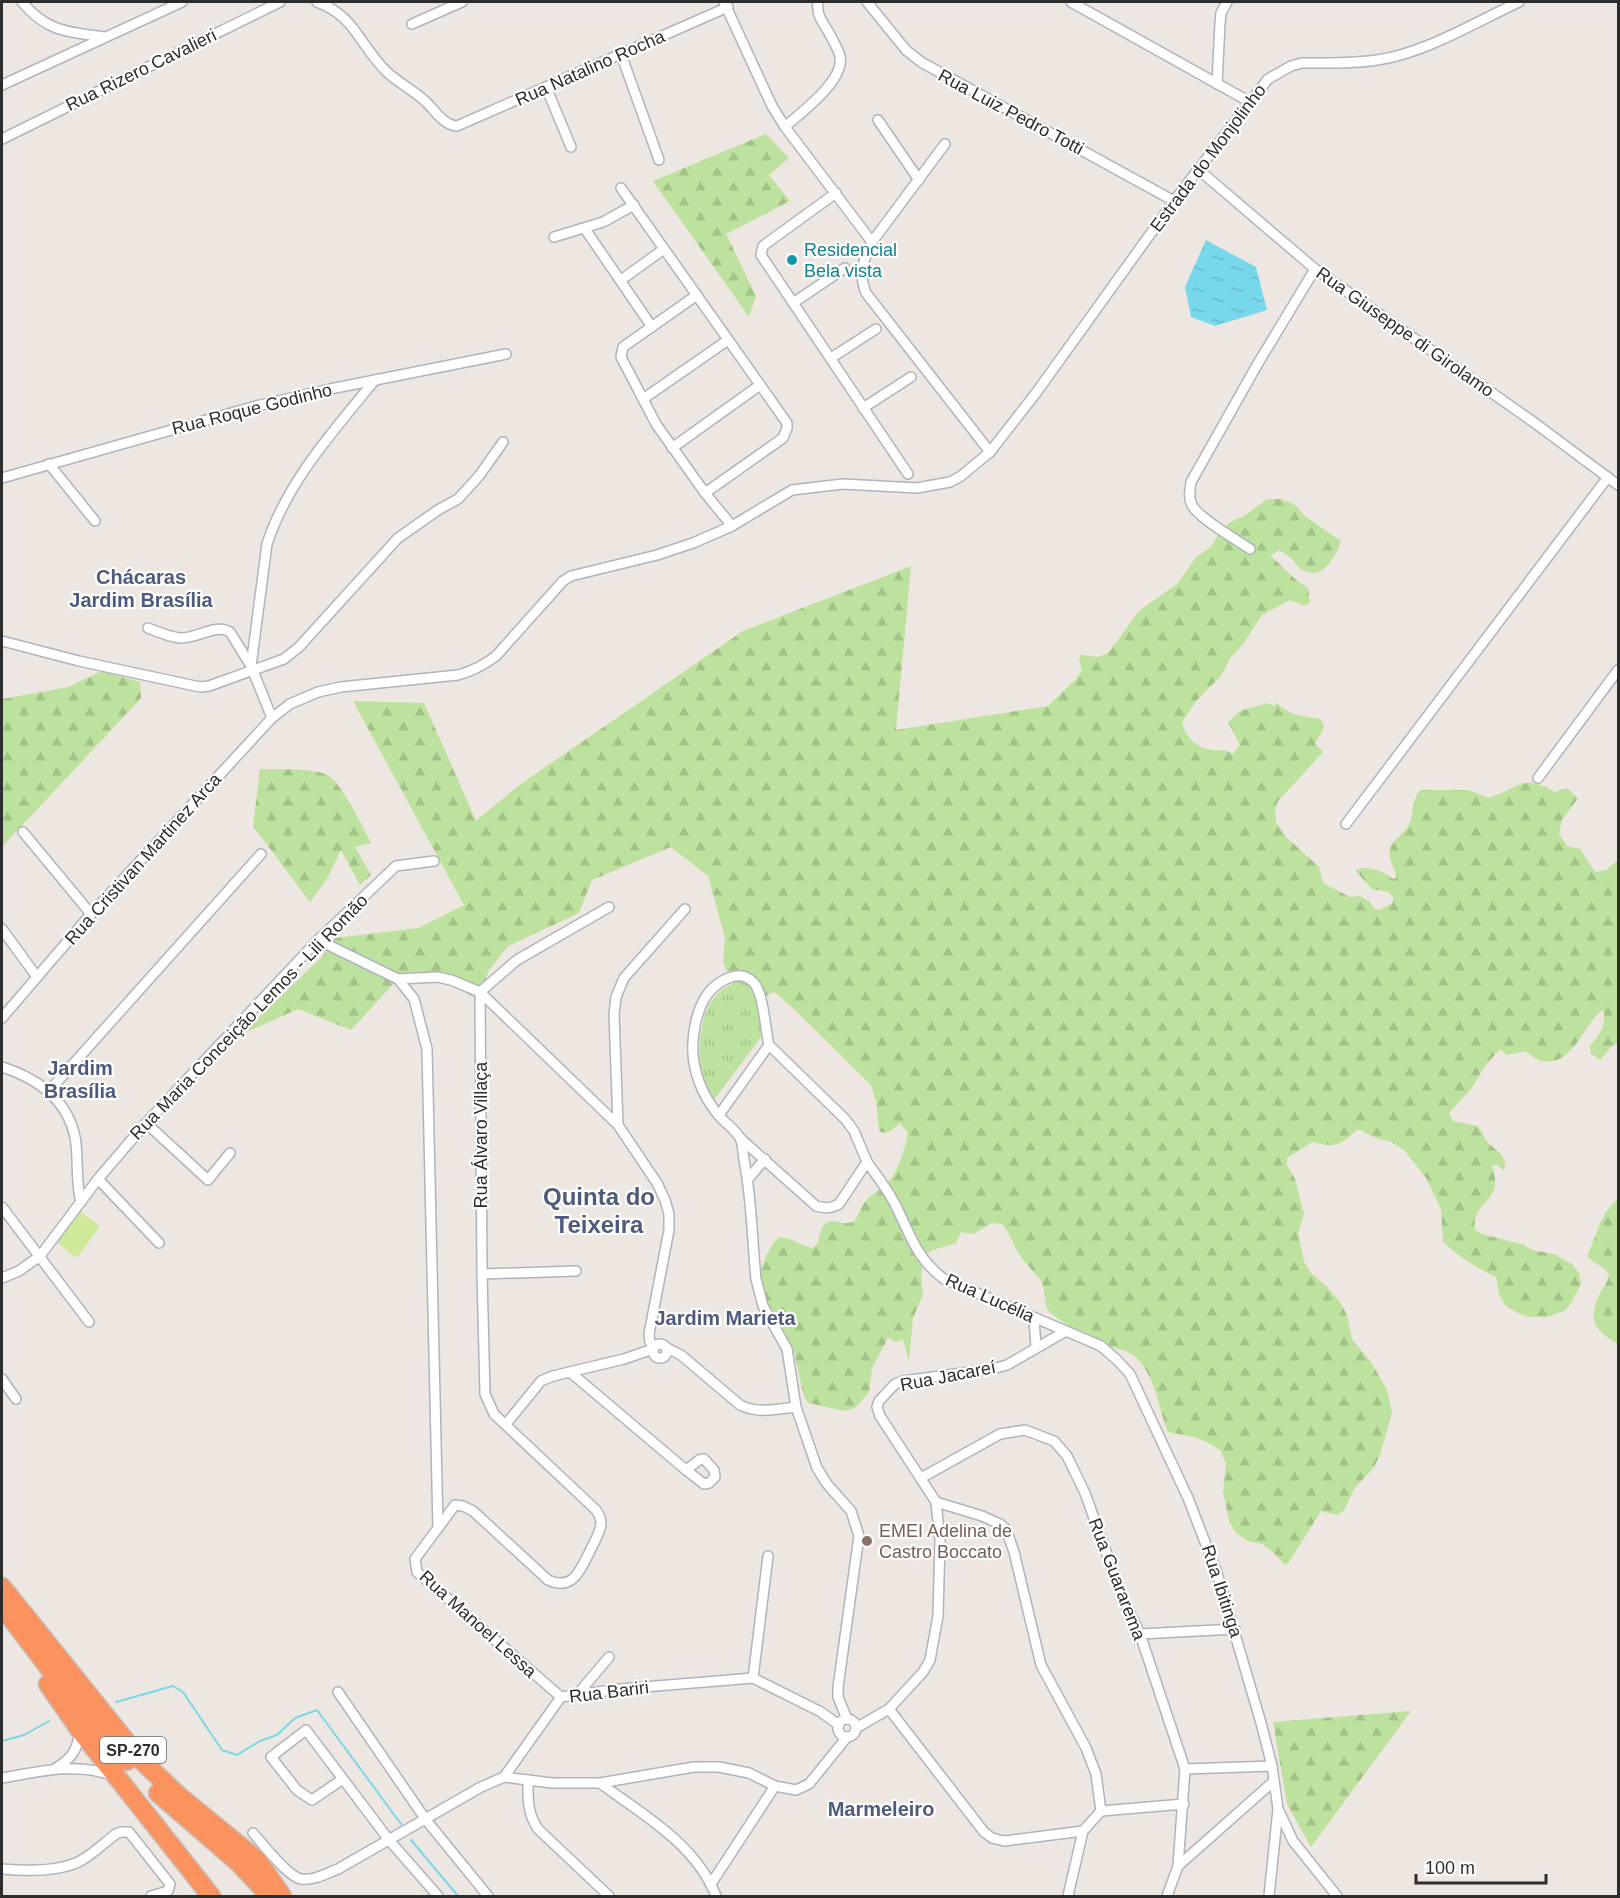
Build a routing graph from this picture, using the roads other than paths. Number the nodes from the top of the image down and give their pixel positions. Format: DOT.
graph roads {
  1 [pos="22,2"];
  2 [pos="182,2"];
  3 [pos="280,2"];
  4 [pos="316,2"];
  5 [pos="462,2"];
  6 [pos="818,2"];
  7 [pos="867,2"];
  8 [pos="1071,2"];
  9 [pos="1227,2"];
  10 [pos="1519,2"];
  11 [pos="726,4"];
  12 [pos="1084,5"];
  13 [pos="412,24"];
  14 [pos="105,37"];
  15 [pos="621,54"];
  16 [pos="2,84"];
  17 [pos="1217,84"];
  18 [pos="546,87"];
  19 [pos="1250,102"];
  20 [pos="878,120"];
  21 [pos="785,128"];
  22 [pos="2,139"];
  23 [pos="945,144"];
  24 [pos="571,147"];
  25 [pos="659,160"];
  26 [pos="1199,170"];
  27 [pos="919,180"];
  28 [pos="621,188"];
  29 [pos="836,193"];
  30 [pos="1174,201"];
  31 [pos="634,205"];
  32 [pos="585,228"];
  33 [pos="554,237"];
  34 [pos="872,242"];
  35 [pos="664,249"];
  36 [pos="845,268"];
  37 [pos="1315,269"];
  38 [pos="621,280"];
  39 [pos="697,295"];
  40 [pos="793,303"];
  41 [pos="652,327"];
  42 [pos="876,329"];
  43 [pos="728,340"];
  44 [pos="506,354"];
  45 [pos="831,358"];
  46 [pos="911,377"];
  47 [pos="375,380"];
  48 [pos="760,385"];
  49 [pos="643,399"];
  50 [pos="863,408"];
  51 [pos="504,442"];
  52 [pos="672,447"];
  53 [pos="990,452"];
  54 [pos="49,464"];
  55 [pos="908,474"];
  56 [pos="1608,477"];
  57 [pos="2,478"];
  58 [pos="1618,485"];
  59 [pos="705,493"];
  60 [pos="96,520"];
  61 [pos="732,526"];
  62 [pos="1250,549"];
  63 [pos="148,628"];
  64 [pos="2,641"];
  65 [pos="252,669"];
  66 [pos="1618,670"];
  67 [pos="272,718"];
  68 [pos="1538,778"];
  69 [pos="1346,824"];
  70 [pos="23,831"];
  71 [pos="261,854"];
  72 [pos="434,861"];
  73 [pos="609,907"];
  74 [pos="685,909"];
  75 [pos="91,914"];
  76 [pos="2,929"];
  77 [pos="318,940"];
  78 [pos="38,977"];
  79 [pos="398,979"];
  80 [pos="480,992"];
  81 [pos="2,1018"];
  82 [pos="769,1045"];
  83 [pos="2,1067"];
  84 [pos="49,1090"];
  85 [pos="718,1115"];
  86 [pos="146,1123"];
  87 [pos="618,1125"];
  88 [pos="740,1138"];
  89 [pos="230,1153"];
  90 [pos="765,1159"];
  91 [pos="867,1162"];
  92 [pos="98,1179"];
  93 [pos="748,1179"];
  94 [pos="81,1202"];
  95 [pos="2,1206"];
  96 [pos="159,1243"];
  97 [pos="40,1256"];
  98 [pos="576,1271"];
  99 [pos="482,1274"];
  100 [pos="2,1278"];
  101 [pos="1034,1319"];
  102 [pos="90,1322"];
  103 [pos="1066,1331"];
  104 [pos="1036,1347"];
  105 [pos="659,1350"];
  106 [pos="570,1372"];
  107 [pos="2,1379"];
  108 [pos="16,1399"];
  109 [pos="796,1407"];
  110 [pos="506,1424"];
  111 [pos="686,1470"];
  112 [pos="921,1478"];
  113 [pos="936,1502"];
  114 [pos="438,1528"];
  115 [pos="768,1556"];
  116 [pos="2,1587"];
  117 [pos="2,1607"];
  118 [pos="1235,1629"];
  119 [pos="1140,1634"];
  120 [pos="609,1657"];
  121 [pos="753,1678"];
  122 [pos="338,1692"];
  123 [pos="577,1695"];
  124 [pos="561,1697"];
  125 [pos="889,1709"];
  126 [pos="843,1722"];
  127 [pos="856,1728"];
  128 [pos="79,1729"];
  129 [pos="847,1737"];
  130 [pos="1272,1766"];
  131 [pos="1185,1769"];
  132 [pos="54,1770"];
  133 [pos="116,1777"];
  134 [pos="504,1777"];
  135 [pos="2,1778"];
  136 [pos="343,1779"];
  137 [pos="528,1780"];
  138 [pos="1274,1781"];
  139 [pos="600,1783"];
  140 [pos="775,1786"];
  141 [pos="1184,1804"];
  142 [pos="1278,1809"];
  143 [pos="1101,1811"];
  144 [pos="426,1820"];
  145 [pos="1083,1831"];
  146 [pos="253,1833"];
  147 [pos="389,1840"];
  148 [pos="257,1860"];
  149 [pos="1178,1866"];
  150 [pos="2,1869"];
  151 [pos="711,1884"];
  152 [pos="151,1896"];
  153 [pos="211,1896"];
  154 [pos="270,1896"];
  155 [pos="282,1896"];
  156 [pos="295,1896"];
  157 [pos="438,1896"];
  158 [pos="489,1896"];
  159 [pos="609,1896"];
  160 [pos="716,1896"];
  161 [pos="1068,1896"];
  162 [pos="1167,1896"];
  163 [pos="1269,1896"];
  164 [pos="1337,1896"];
  1 -- 14 [label="street"];
  2 -- 14 [label="street"];
  3 -- 22 [label="street, Rua Rizero Cavalieri"];
  4 -- 18 [label="street, Rua Natalino Rocha"];
  5 -- 13 [label="street"];
  6 -- 21 [label="street"];
  7 -- 30 [label="street, Rua Luiz Pedro Totti"];
  8 -- 12 [label="street"];
  9 -- 17 [label="street"];
  10 -- 19 [label="street, Estrada do Monjolinho"];
  11 -- 15 [label="street, Rua Natalino Rocha"];
  11 -- 21 [label="street"];
  12 -- 17 [label="street"];
  14 -- 16 [label="street"];
  15 -- 18 [label="street, Rua Natalino Rocha"];
  15 -- 25 [label="street"];
  17 -- 19 [label="street"];
  18 -- 24 [label="street"];
  19 -- 26 [label="street, Estrada do Monjolinho"];
  20 -- 27 [label="street"];
  21 -- 29 [label="street"];
  23 -- 27 [label="street"];
  26 -- 30 [label="street, Estrada do Monjolinho"];
  26 -- 37 [label="street, Rua Giuseppe di Girolamo"];
  27 -- 34 [label="street"];
  28 -- 31 [label="street"];
  29 -- 34 [label="street"];
  29 -- 40 [label="street"];
  30 -- 53 [label="street, Estrada do Monjolinho"];
  31 -- 32 [label="street"];
  31 -- 35 [label="street"];
  32 -- 33 [label="street"];
  32 -- 38 [label="street"];
  34 -- 53 [label="street"];
  35 -- 38 [label="street"];
  35 -- 39 [label="street"];
  36 -- 40 [label="street"];
  37 -- 56 [label="street, Rua Giuseppe di Girolamo"];
  37 -- 62 [label="street"];
  38 -- 41 [label="street"];
  39 -- 41 [label="street"];
  39 -- 43 [label="street"];
  40 -- 45 [label="street"];
  41 -- 49 [label="street"];
  42 -- 45 [label="street"];
  43 -- 48 [label="street"];
  43 -- 49 [label="street"];
  44 -- 47 [label="street, Rua Roque Godinho"];
  45 -- 50 [label="street"];
  46 -- 50 [label="street"];
  47 -- 54 [label="street, Rua Roque Godinho"];
  47 -- 65 [label="street"];
  48 -- 52 [label="street"];
  48 -- 59 [label="street"];
  49 -- 52 [label="street"];
  50 -- 55 [label="street"];
  51 -- 65 [label="street"];
  52 -- 59 [label="street"];
  53 -- 61 [label="street, Estrada do Monjolinho"];
  54 -- 57 [label="street, Rua Roque Godinho"];
  54 -- 60 [label="street"];
  56 -- 58 [label="street, Rua Giuseppe di Girolamo"];
  56 -- 69 [label="street"];
  59 -- 61 [label="street"];
  61 -- 67 [label="street, Rua Cristivan Martinez Arca"];
  63 -- 65 [label="street"];
  64 -- 65 [label="street"];
  65 -- 67 [label="street"];
  66 -- 68 [label="street"];
  67 -- 75 [label="street, Rua Cristivan Martinez Arca"];
  70 -- 75 [label="street"];
  71 -- 84 [label="street"];
  72 -- 77 [label="street, Rua Maria Conceição Lemos - Lili Romão"];
  73 -- 80 [label="street"];
  74 -- 87 [label="street"];
  75 -- 78 [label="street, Rua Cristivan Martinez Arca"];
  76 -- 78 [label="street"];
  77 -- 79 [label="street"];
  77 -- 86 [label="street, Rua Maria Conceição Lemos - Lili Romão"];
  78 -- 81 [label="street, Rua Cristivan Martinez Arca"];
  79 -- 80 [label="street"];
  79 -- 114 [label="street"];
  80 -- 87 [label="street"];
  80 -- 99 [label="street, Rua Álvaro Villaça"];
  82 -- 85 [label="street"];
  82 -- 85 [label="street"];
  82 -- 91 [label="street, Rua Lucélia"];
  83 -- 84 [label="street"];
  84 -- 94 [label="street"];
  85 -- 88 [label="street"];
  86 -- 89 [label="street"];
  86 -- 92 [label="street, Rua Maria Conceição Lemos - Lili Romão"];
  87 -- 105 [label="street"];
  88 -- 90 [label="street"];
  88 -- 93 [label="street"];
  90 -- 91 [label="street"];
  90 -- 93 [label="street"];
  91 -- 101 [label="street, Rua Lucélia"];
  92 -- 94 [label="street, Rua Maria Conceição Lemos - Lili Romão"];
  92 -- 96 [label="street"];
  93 -- 109 [label="street"];
  94 -- 97 [label="street, Rua Maria Conceição Lemos - Lili Romão"];
  95 -- 97 [label="street"];
  97 -- 100 [label="street, Rua Maria Conceição Lemos - Lili Romão"];
  97 -- 102 [label="street"];
  98 -- 99 [label="street"];
  99 -- 110 [label="street, Rua Álvaro Villaça"];
  101 -- 103 [label="street, Rua Lucélia"];
  101 -- 104 [label="street"];
  103 -- 104 [label="street, Rua Jacareí"];
  103 -- 118 [label="street, Rua Ibitinga"];
  104 -- 112 [label="street, Rua Jacareí"];
  105 -- 106 [label="street"];
  105 -- 109 [label="street"];
  106 -- 110 [label="street"];
  106 -- 111 [label="street"];
  107 -- 108 [label="street"];
  109 -- 126 [label="street"];
  110 -- 114 [label="street, Rua Manoel Lessa"];
  112 -- 113 [label="street, Rua Jacareí"];
  112 -- 119 [label="street, Rua Guararema"];
  113 -- 125 [label="street"];
  113 -- 143 [label="street"];
  114 -- 124 [label="street, Rua Manoel Lessa"];
  115 -- 121 [label="street"];
  116 -- 148 [label="highway, SP-270"];
  117 -- 128 [label="highway"];
  117 -- 154 [label="highway, SP-270"];
  118 -- 119 [label="street"];
  118 -- 130 [label="street, Rua Ibitinga"];
  119 -- 131 [label="street, Rua Guararema"];
  120 -- 123 [label="street"];
  121 -- 123 [label="street, Rua Bariri"];
  121 -- 126 [label="street"];
  122 -- 144 [label="street"];
  123 -- 124 [label="street, Rua Bariri"];
  124 -- 134 [label="street, Rua Bariri"];
  125 -- 127 [label="street"];
  125 -- 145 [label="street"];
  126 -- 127 [label="street"];
  126 -- 129 [label="street"];
  127 -- 129 [label="street"];
  128 -- 132 [label="street"];
  128 -- 133 [label="highway"];
  129 -- 140 [label="street"];
  130 -- 131 [label="street"];
  130 -- 138 [label="street, Rua Ibitinga"];
  131 -- 141 [label="street, Rua Guararema"];
  132 -- 133 [label="street"];
  132 -- 135 [label="street"];
  133 -- 153 [label="highway"];
  134 -- 137 [label="street"];
  134 -- 144 [label="street"];
  136 -- 136 [label="street"];
  136 -- 147 [label="street"];
  137 -- 139 [label="street"];
  137 -- 159 [label="street"];
  138 -- 142 [label="street, Rua Ibitinga"];
  138 -- 149 [label="street"];
  139 -- 140 [label="street"];
  139 -- 151 [label="street"];
  140 -- 151 [label="street"];
  141 -- 143 [label="street"];
  141 -- 149 [label="street, Rua Guararema"];
  142 -- 163 [label="street, Rua Ibitinga"];
  142 -- 164 [label="street"];
  143 -- 145 [label="street"];
  144 -- 147 [label="street"];
  144 -- 158 [label="street"];
  145 -- 161 [label="street"];
  146 -- 147 [label="street"];
  147 -- 157 [label="street"];
  148 -- 155 [label="highway, SP-270"];
  148 -- 156 [label="highway"];
  149 -- 162 [label="street"];
  150 -- 152 [label="street"];
  151 -- 160 [label="street"];
}
